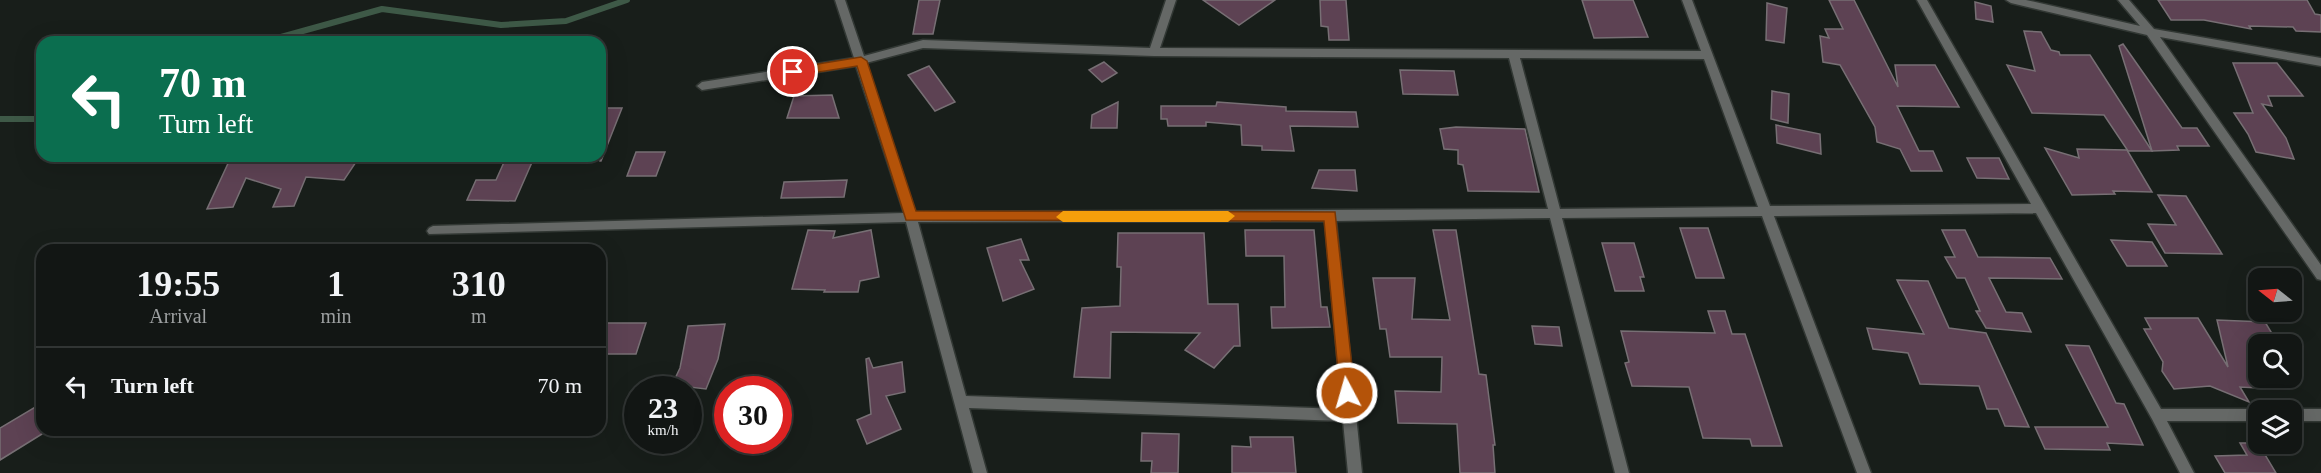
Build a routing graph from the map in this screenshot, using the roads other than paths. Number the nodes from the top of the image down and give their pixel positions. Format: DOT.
graph roads {
  1 [pos="840,0"];
  2 [pos="1171,0"];
  3 [pos="1687,0"];
  4 [pos="1922,0"];
  5 [pos="2011,0"];
  6 [pos="2123,0"];
  7 [pos="2151,32"];
  8 [pos="1154,52"];
  9 [pos="1514,55"];
  10 [pos="1707,55"];
  11 [pos="861,61"];
  12 [pos="2321,62"];
  13 [pos="702,86"];
  14 [pos="2040,208"];
  15 [pos="1765,210"];
  16 [pos="1557,212"];
  17 [pos="1330,216"];
  18 [pos="911,217"];
  19 [pos="433,231"];
  20 [pos="2321,275"];
  21 [pos="961,402"];
  22 [pos="1349,415"];
  23 [pos="2157,415"];
  24 [pos="2248,416"];
  25 [pos="2302,416"];
  26 [pos="2321,416"];
  27 [pos="980,473"];
  28 [pos="1355,473"];
  29 [pos="1622,473"];
  30 [pos="1864,473"];
  31 [pos="2187,473"];
  1 -- 11 [label="street"];
  2 -- 8 [label="street"];
  3 -- 10 [label="street"];
  4 -- 14 [label="street"];
  5 -- 7 [label="street"];
  6 -- 7 [label="street"];
  7 -- 12 [label="street"];
  7 -- 20 [label="street"];
  8 -- 9 [label="street"];
  8 -- 11 [label="street"];
  9 -- 10 [label="street"];
  9 -- 16 [label="street"];
  10 -- 15 [label="street"];
  11 -- 13 [label="street"];
  11 -- 18 [label="street"];
  14 -- 15 [label="street"];
  14 -- 23 [label="street"];
  15 -- 16 [label="street"];
  15 -- 30 [label="street"];
  16 -- 17 [label="street"];
  16 -- 29 [label="street"];
  17 -- 18 [label="street"];
  17 -- 22 [label="street"];
  18 -- 19 [label="street"];
  18 -- 21 [label="street"];
  21 -- 22 [label="street"];
  21 -- 27 [label="street"];
  22 -- 28 [label="street"];
  23 -- 24 [label="street"];
  23 -- 31 [label="street"];
  25 -- 26 [label="street"];
}
